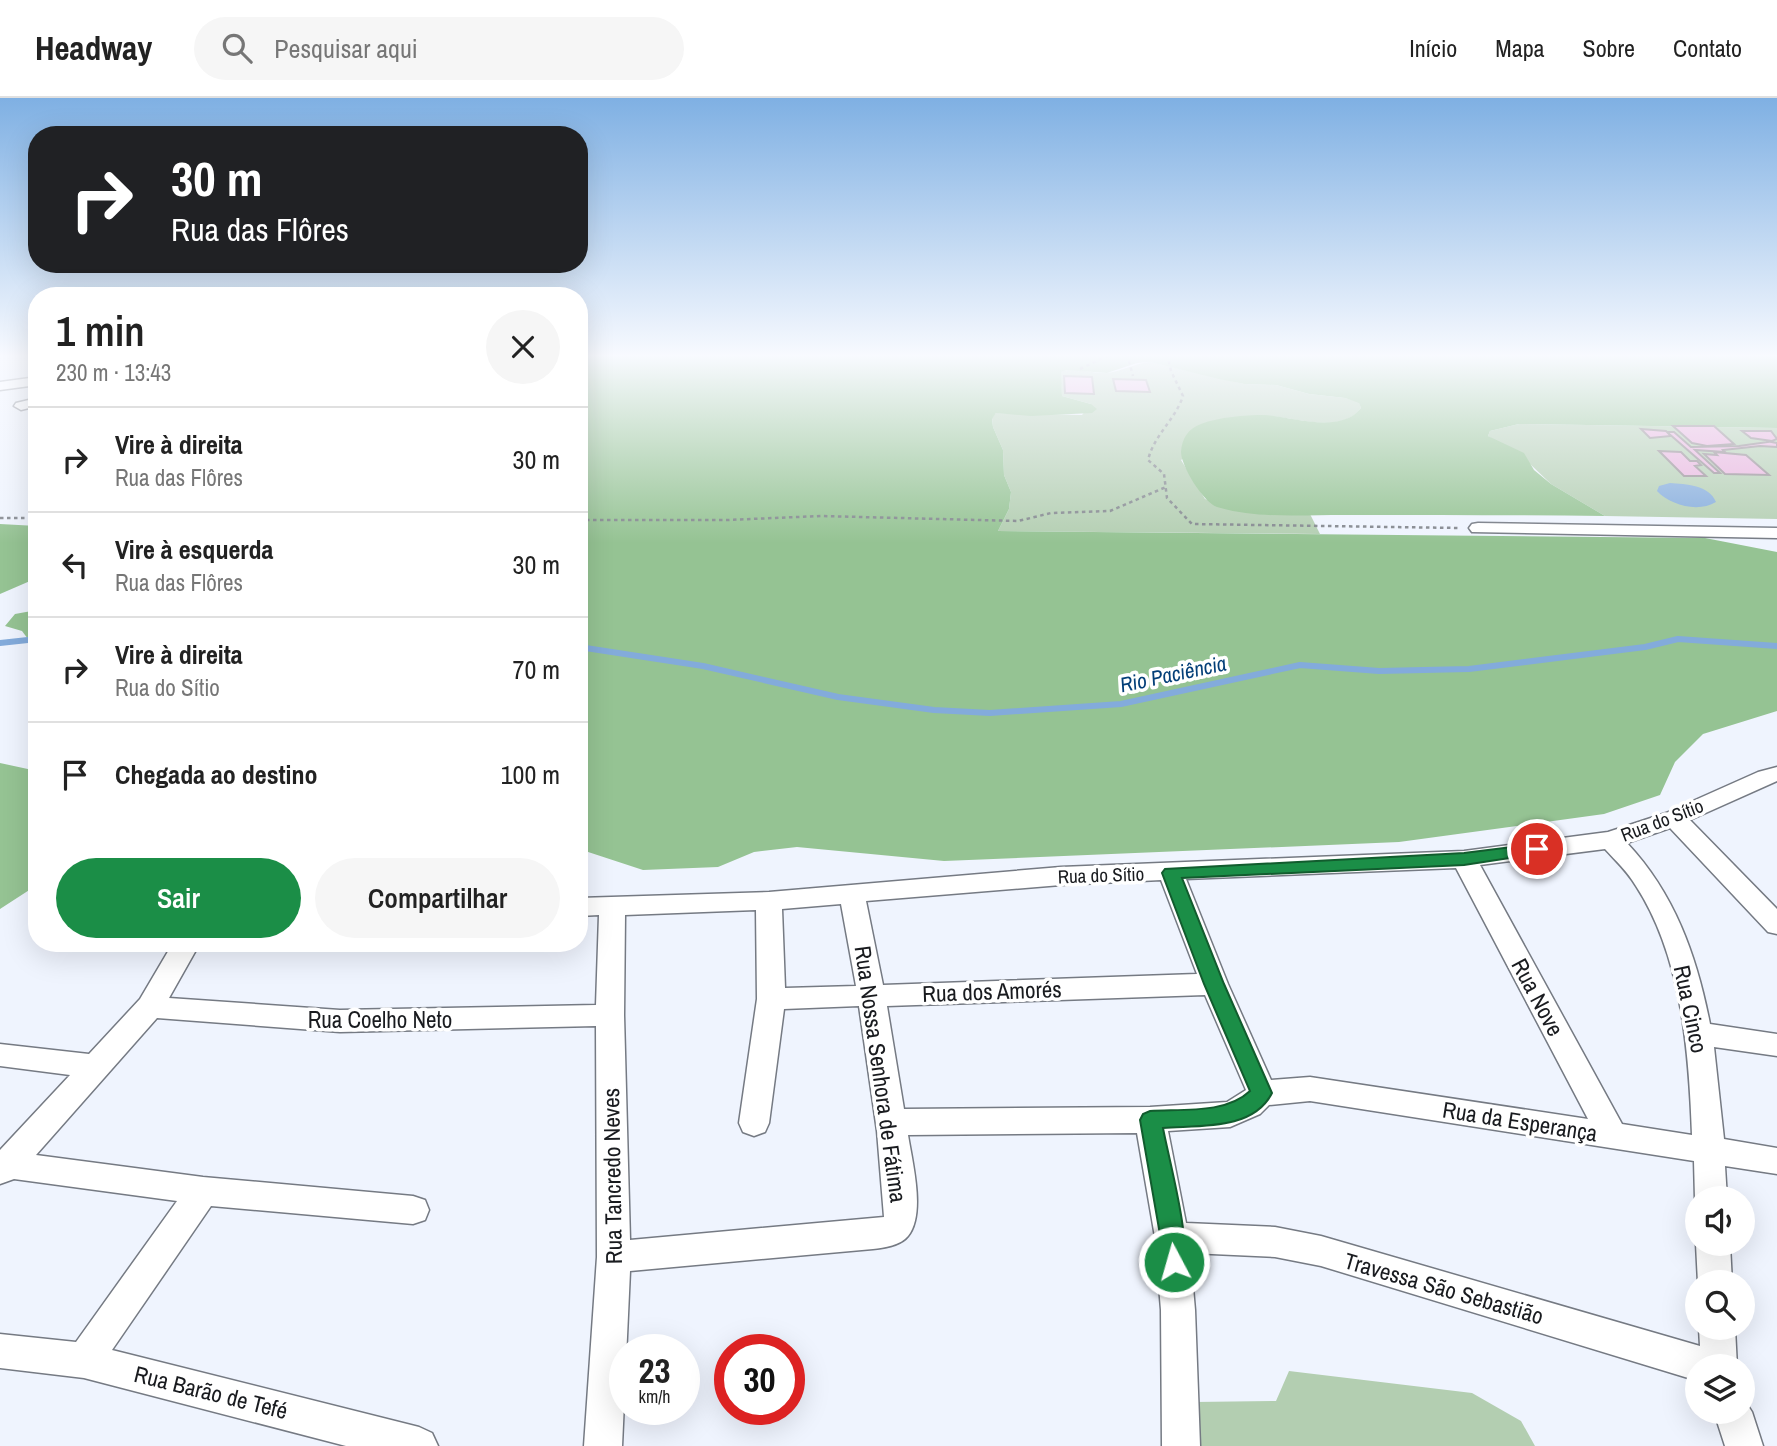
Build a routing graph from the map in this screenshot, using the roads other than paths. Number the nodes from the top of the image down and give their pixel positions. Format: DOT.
graph roads {
  1 [pos="1478,528"];
  2 [pos="1777,533"];
  3 [pos="1777,774"];
  4 [pos="1674,818"];
  5 [pos="1611,840"];
  6 [pos="1464,859"];
  7 [pos="1171,873"];
  8 [pos="852,895"];
  9 [pos="769,901"];
  10 [pos="612,906"];
  11 [pos="588,907"];
  12 [pos="1777,925"];
  13 [pos="182,952"];
  14 [pos="1214,984"];
  15 [pos="873,994"];
  16 [pos="771,999"];
  17 [pos="150,1007"];
  18 [pos="610,1015"];
  19 [pos="1700,1034"];
  20 [pos="1777,1045"];
  21 [pos="0,1055"];
  22 [pos="96,1067"];
  23 [pos="1262,1093"];
  24 [pos="1150,1120"];
  25 [pos="892,1122"];
  26 [pos="754,1123"];
  27 [pos="1612,1135"];
  28 [pos="1709,1152"];
  29 [pos="1777,1161"];
  30 [pos="3,1167"];
  31 [pos="1710,1186"];
  32 [pos="203,1191"];
  33 [pos="413,1209"];
  34 [pos="873,1234"];
  35 [pos="1172,1237"];
  36 [pos="614,1257"];
  37 [pos="0,1351"];
  38 [pos="1685,1359"];
  39 [pos="84,1360"];
  40 [pos="1737,1424"];
  41 [pos="419,1446"];
  42 [pos="603,1446"];
  43 [pos="1181,1446"];
  44 [pos="1744,1446"];
  1 -- 2 [label="street"];
  3 -- 4 [label="street, Rua do Sítio"];
  4 -- 5 [label="street, Rua do Sítio"];
  4 -- 12 [label="street"];
  5 -- 6 [label="street, Rua do Sítio"];
  5 -- 19 [label="street, Rua Cinco"];
  6 -- 7 [label="street, Rua do Sítio"];
  6 -- 27 [label="street, Rua Nove"];
  7 -- 8 [label="street, Rua do Sítio"];
  7 -- 14 [label="street"];
  8 -- 9 [label="street, Rua do Sítio"];
  8 -- 15 [label="street, Rua Nossa Senhora de Fátima"];
  9 -- 10 [label="street, Rua do Sítio"];
  9 -- 16 [label="street"];
  10 -- 11 [label="street, Rua do Sítio"];
  10 -- 18 [label="street, Rua Tancredo Neves"];
  13 -- 17 [label="street"];
  14 -- 15 [label="street, Rua dos Amorés"];
  14 -- 23 [label="street"];
  15 -- 16 [label="street, Rua dos Amorés"];
  15 -- 25 [label="street, Rua Nossa Senhora de Fátima"];
  16 -- 26 [label="street"];
  17 -- 18 [label="street, Rua Coelho Neto"];
  17 -- 22 [label="street"];
  18 -- 36 [label="street, Rua Tancredo Neves"];
  19 -- 20 [label="street"];
  19 -- 28 [label="street, Rua Cinco"];
  21 -- 22 [label="street"];
  22 -- 30 [label="street"];
  23 -- 24 [label="street"];
  23 -- 27 [label="street, Rua da Esperança"];
  24 -- 25 [label="street"];
  24 -- 35 [label="street"];
  25 -- 34 [label="street, Rua Nossa Senhora de Fátima"];
  27 -- 28 [label="street, Rua da Esperança"];
  28 -- 29 [label="street, Rua da Esperança"];
  28 -- 31 [label="street, Rua Cinco"];
  30 -- 32 [label="street"];
  32 -- 33 [label="street"];
  32 -- 39 [label="street"];
  34 -- 36 [label="street"];
  35 -- 38 [label="street, Travessa São Sebastião"];
  35 -- 43 [label="street"];
  36 -- 42 [label="street, Rua Tancredo Neves"];
  37 -- 39 [label="street, Rua Barão de Tefé"];
  39 -- 41 [label="street, Rua Barão de Tefé"];
  40 -- 44 [label="street"];
}
